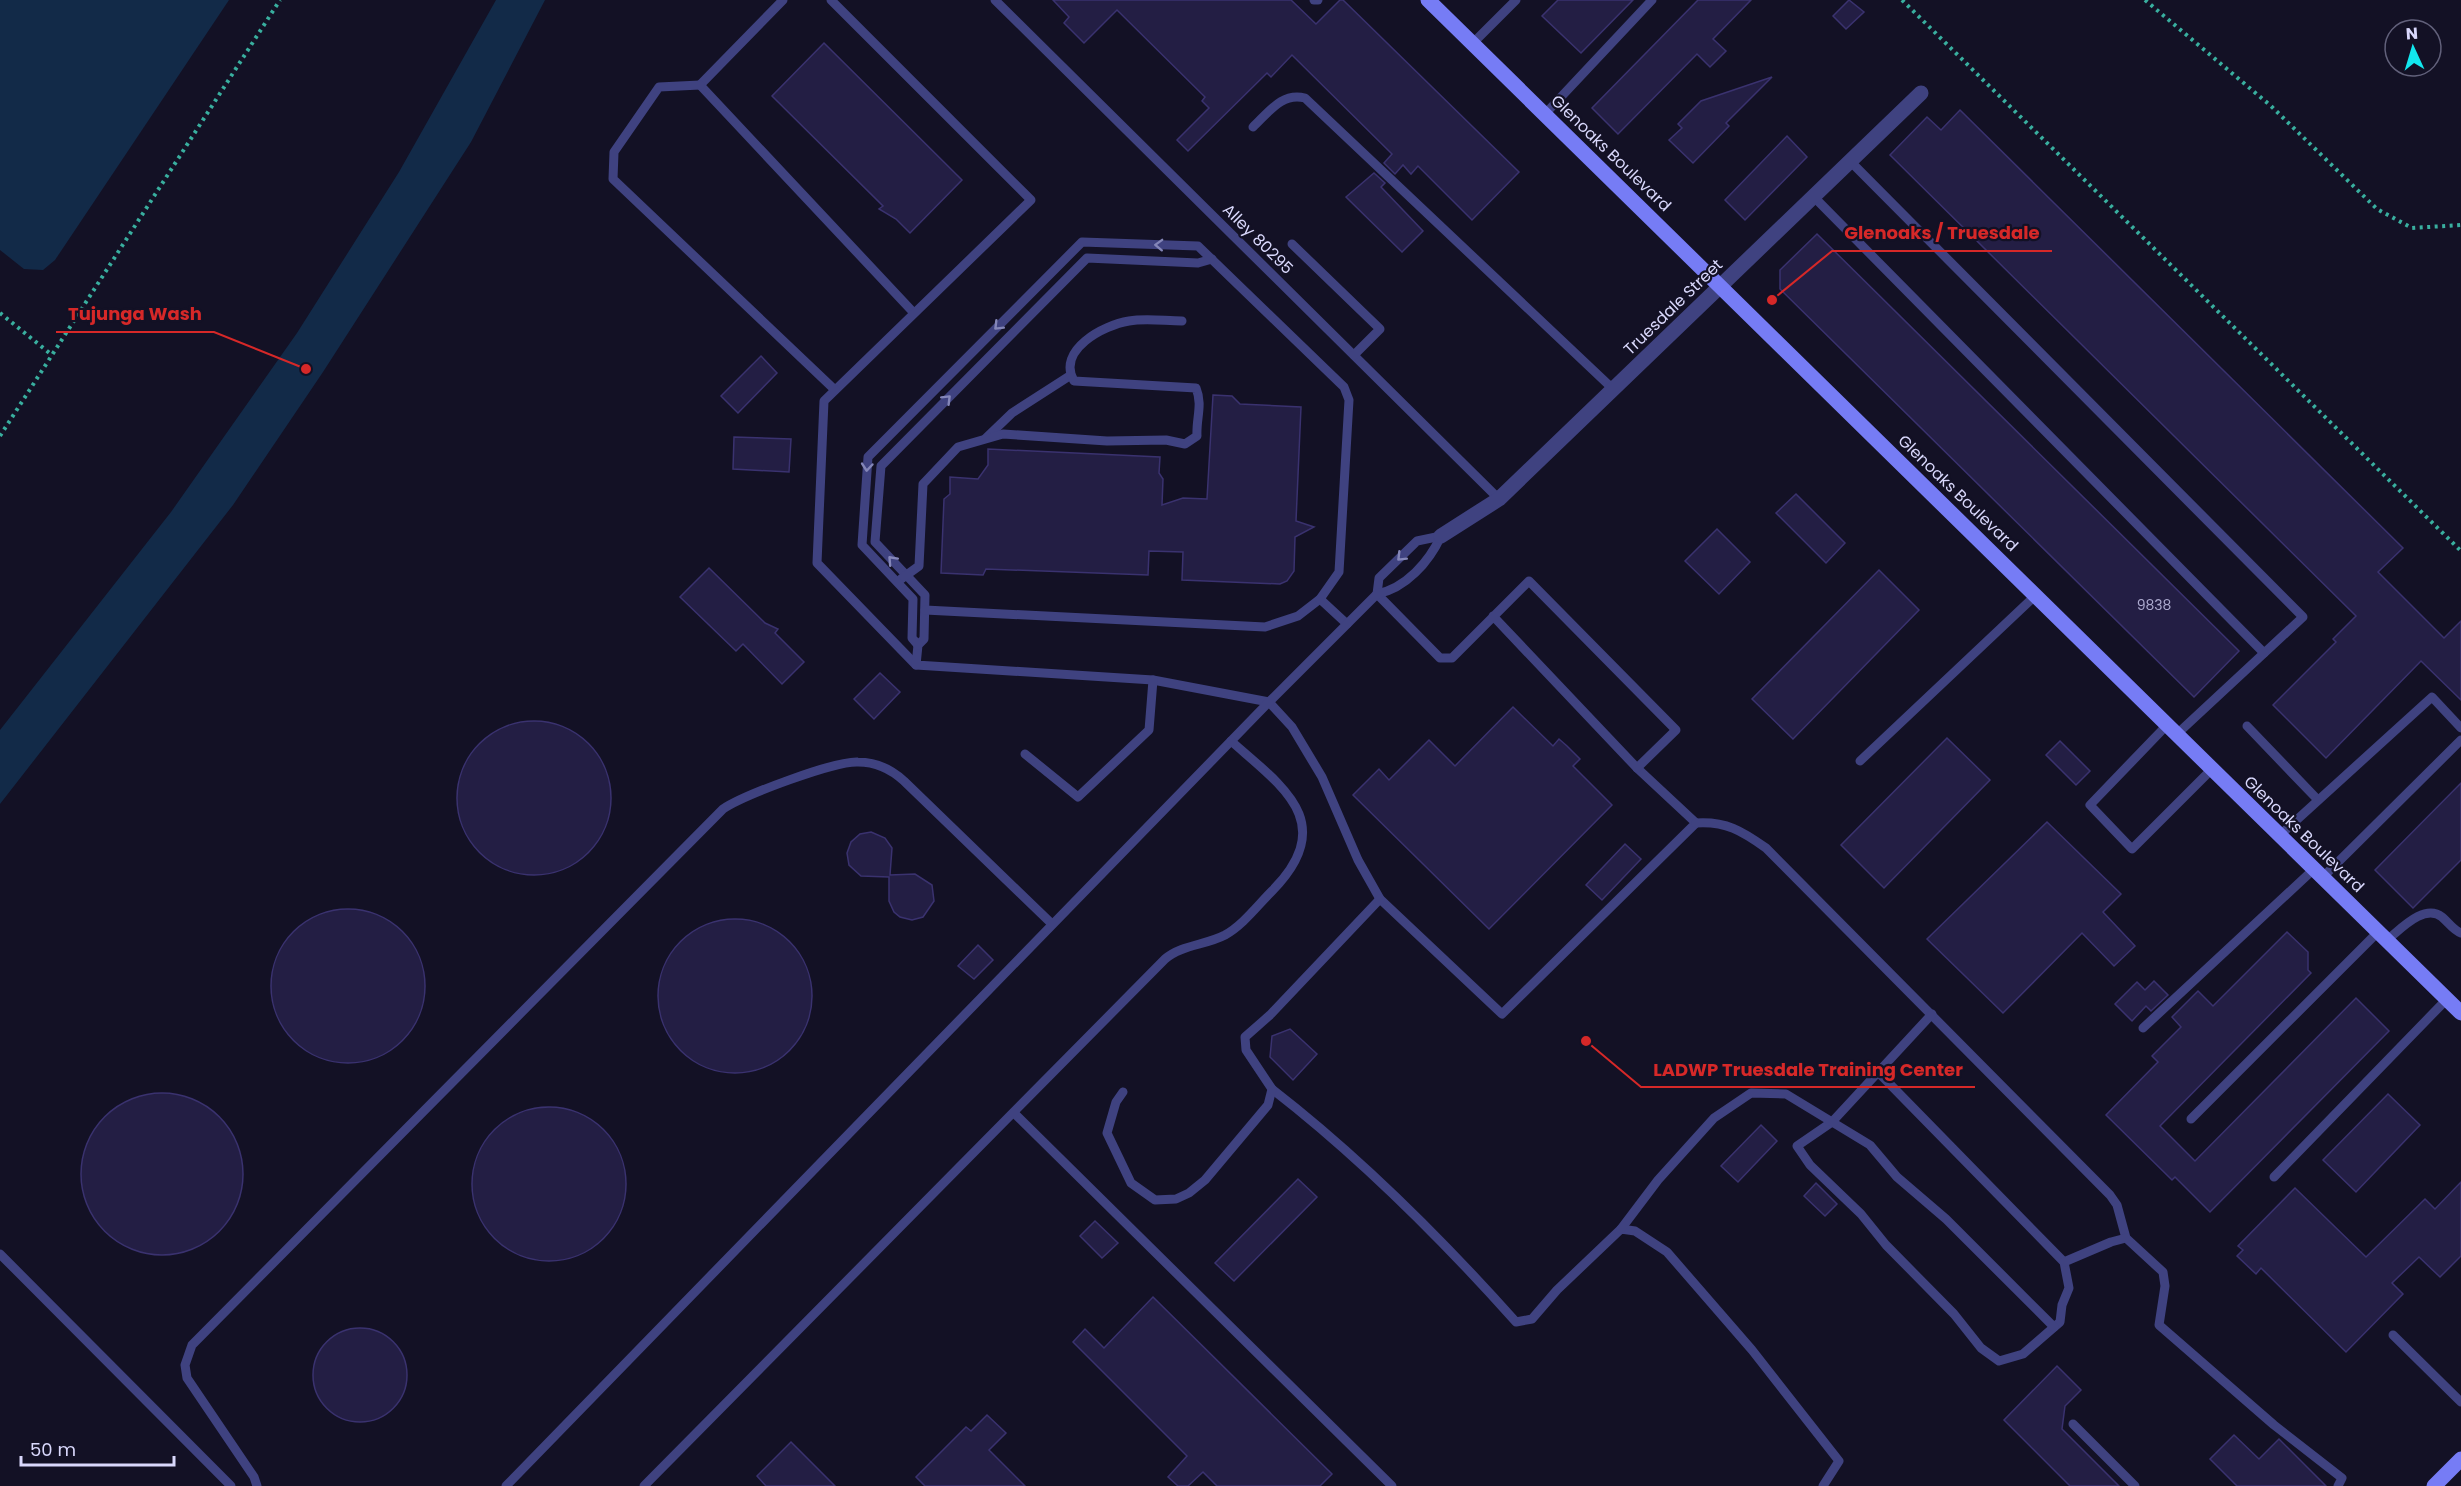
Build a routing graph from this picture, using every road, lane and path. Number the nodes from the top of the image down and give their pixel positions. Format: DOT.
graph roads {
  1 [pos="280,0"];
  2 [pos="783,0"];
  3 [pos="831,0"];
  4 [pos="995,0"];
  5 [pos="1428,0"];
  6 [pos="1515,0"];
  7 [pos="1652,0"];
  8 [pos="1902,0"];
  9 [pos="2145,0"];
  10 [pos="1473,43"];
  11 [pos="700,85"];
  12 [pos="1921,93"];
  13 [pos="1545,114"];
  14 [pos="1253,127"];
  15 [pos="1850,161"];
  16 [pos="1814,197"];
  17 [pos="2461,225"];
  18 [pos="1292,244"];
  19 [pos="1212,259"];
  20 [pos="1721,286"];
  21 [pos="913,312"];
  22 [pos="0,313"];
  23 [pos="1182,321"];
  24 [pos="52,355"];
  25 [pos="1354,355"];
  26 [pos="1071,375"];
  27 [pos="1613,389"];
  28 [pos="835,390"];
  29 [pos="0,436"];
  30 [pos="984,439"];
  31 [pos="1499,499"];
  32 [pos="1441,536"];
  33 [pos="2461,551"];
  34 [pos="906,575"];
  35 [pos="897,583"];
  36 [pos="1377,594"];
  37 [pos="2036,595"];
  38 [pos="1320,599"];
  39 [pos="925,610"];
  40 [pos="1493,616"];
  41 [pos="1347,624"];
  42 [pos="918,645"];
  43 [pos="2264,653"];
  44 [pos="916,665"];
  45 [pos="1153,680"];
  46 [pos="1269,702"];
  47 [pos="2247,726"];
  48 [pos="2461,728"];
  49 [pos="2172,729"];
  50 [pos="2461,740"];
  51 [pos="1231,741"];
  52 [pos="1025,754"];
  53 [pos="1860,761"];
  54 [pos="1637,768"];
  55 [pos="2212,769"];
  56 [pos="2318,800"];
  57 [pos="1696,823"];
  58 [pos="2280,835"];
  59 [pos="2319,873"];
  60 [pos="1380,899"];
  61 [pos="1052,924"];
  62 [pos="2461,933"];
  63 [pos="2383,936"];
  64 [pos="2447,999"];
  65 [pos="2461,1013"];
  66 [pos="1932,1014"];
  67 [pos="2143,1028"];
  68 [pos="1878,1072"];
  69 [pos="1272,1089"];
  70 [pos="1123,1092"];
  71 [pos="1014,1113"];
  72 [pos="2191,1119"];
  73 [pos="1832,1122"];
  74 [pos="2274,1177"];
  75 [pos="1621,1229"];
  76 [pos="2126,1238"];
  77 [pos="0,1254"];
  78 [pos="2064,1262"];
  79 [pos="2054,1327"];
  80 [pos="2393,1335"];
  81 [pos="2461,1402"];
  82 [pos="2073,1424"];
  83 [pos="2461,1459"];
  84 [pos="231,1486"];
  85 [pos="257,1486"];
  86 [pos="506,1486"];
  87 [pos="644,1486"];
  88 [pos="1392,1486"];
  89 [pos="1823,1486"];
  90 [pos="2135,1486"];
  91 [pos="2338,1486"];
  92 [pos="2434,1486"];
  1 -- 24 [label="path"];
  2 -- 11 [label="lane"];
  3 -- 21 [label="lane"];
  4 -- 25 [label="lane, Alley 80295"];
  5 -- 10 [label="main road, Glenoaks Boulevard"];
  6 -- 10 [label="lane"];
  7 -- 13 [label="lane"];
  8 -- 33 [label="path"];
  9 -- 17 [label="path"];
  10 -- 13 [label="main road, Glenoaks Boulevard"];
  11 -- 21 [label="lane"];
  11 -- 28 [label="lane"];
  12 -- 15 [label="street, Truesdale Street"];
  13 -- 20 [label="main road, Glenoaks Boulevard"];
  14 -- 27 [label="lane"];
  15 -- 16 [label="street, Truesdale Street"];
  15 -- 43 [label="lane"];
  16 -- 20 [label="street, Truesdale Street"];
  16 -- 43 [label="lane"];
  18 -- 25 [label="lane"];
  34 -- 19 [label="lane, one-way"];
  19 -- 35 [label="lane, one-way"];
  19 -- 38 [label="lane"];
  20 -- 27 [label="street, Truesdale Street"];
  20 -- 37 [label="main road, Glenoaks Boulevard"];
  21 -- 28 [label="lane"];
  22 -- 24 [label="path"];
  23 -- 26 [label="lane"];
  24 -- 29 [label="path"];
  25 -- 31 [label="lane, Alley 80295"];
  26 -- 30 [label="lane"];
  26 -- 30 [label="lane"];
  27 -- 31 [label="street, Truesdale Street"];
  28 -- 44 [label="lane"];
  30 -- 34 [label="lane"];
  31 -- 32 [label="street, Truesdale Street"];
  32 -- 36 [label="lane"];
  32 -- 36 [label="lane, one-way"];
  34 -- 35 [label="lane"];
  34 -- 39 [label="lane"];
  35 -- 42 [label="lane"];
  36 -- 40 [label="lane"];
  36 -- 41 [label="lane"];
  37 -- 49 [label="main road, Glenoaks Boulevard"];
  37 -- 53 [label="lane"];
  38 -- 39 [label="lane"];
  38 -- 41 [label="lane"];
  39 -- 42 [label="lane"];
  40 -- 54 [label="lane"];
  40 -- 54 [label="lane"];
  41 -- 46 [label="lane"];
  42 -- 44 [label="lane"];
  43 -- 49 [label="lane"];
  44 -- 45 [label="lane"];
  45 -- 46 [label="lane"];
  45 -- 52 [label="lane"];
  46 -- 51 [label="lane"];
  46 -- 60 [label="lane"];
  47 -- 56 [label="lane"];
  48 -- 56 [label="lane"];
  49 -- 55 [label="main road, Glenoaks Boulevard"];
  49 -- 55 [label="lane"];
  50 -- 59 [label="lane"];
  51 -- 61 [label="lane"];
  51 -- 71 [label="lane"];
  54 -- 57 [label="lane"];
  55 -- 58 [label="main road, Glenoaks Boulevard"];
  56 -- 58 [label="lane"];
  57 -- 60 [label="lane"];
  57 -- 66 [label="lane"];
  58 -- 59 [label="main road, Glenoaks Boulevard"];
  59 -- 63 [label="main road, Glenoaks Boulevard"];
  59 -- 67 [label="lane"];
  60 -- 69 [label="lane"];
  61 -- 85 [label="lane"];
  61 -- 86 [label="lane"];
  62 -- 63 [label="lane"];
  63 -- 64 [label="main road, Glenoaks Boulevard"];
  63 -- 72 [label="lane"];
  64 -- 65 [label="main road, Glenoaks Boulevard"];
  64 -- 74 [label="lane"];
  66 -- 68 [label="lane"];
  66 -- 76 [label="lane"];
  68 -- 73 [label="lane"];
  68 -- 78 [label="lane"];
  69 -- 70 [label="lane"];
  69 -- 75 [label="lane"];
  71 -- 87 [label="lane"];
  71 -- 88 [label="lane"];
  73 -- 75 [label="lane"];
  73 -- 79 [label="lane"];
  73 -- 79 [label="lane"];
  75 -- 89 [label="lane"];
  76 -- 78 [label="lane"];
  76 -- 91 [label="lane"];
  77 -- 84 [label="lane"];
  78 -- 79 [label="lane"];
  80 -- 81 [label="lane"];
  82 -- 90 [label="lane"];
  83 -- 92 [label="main road"];
}
